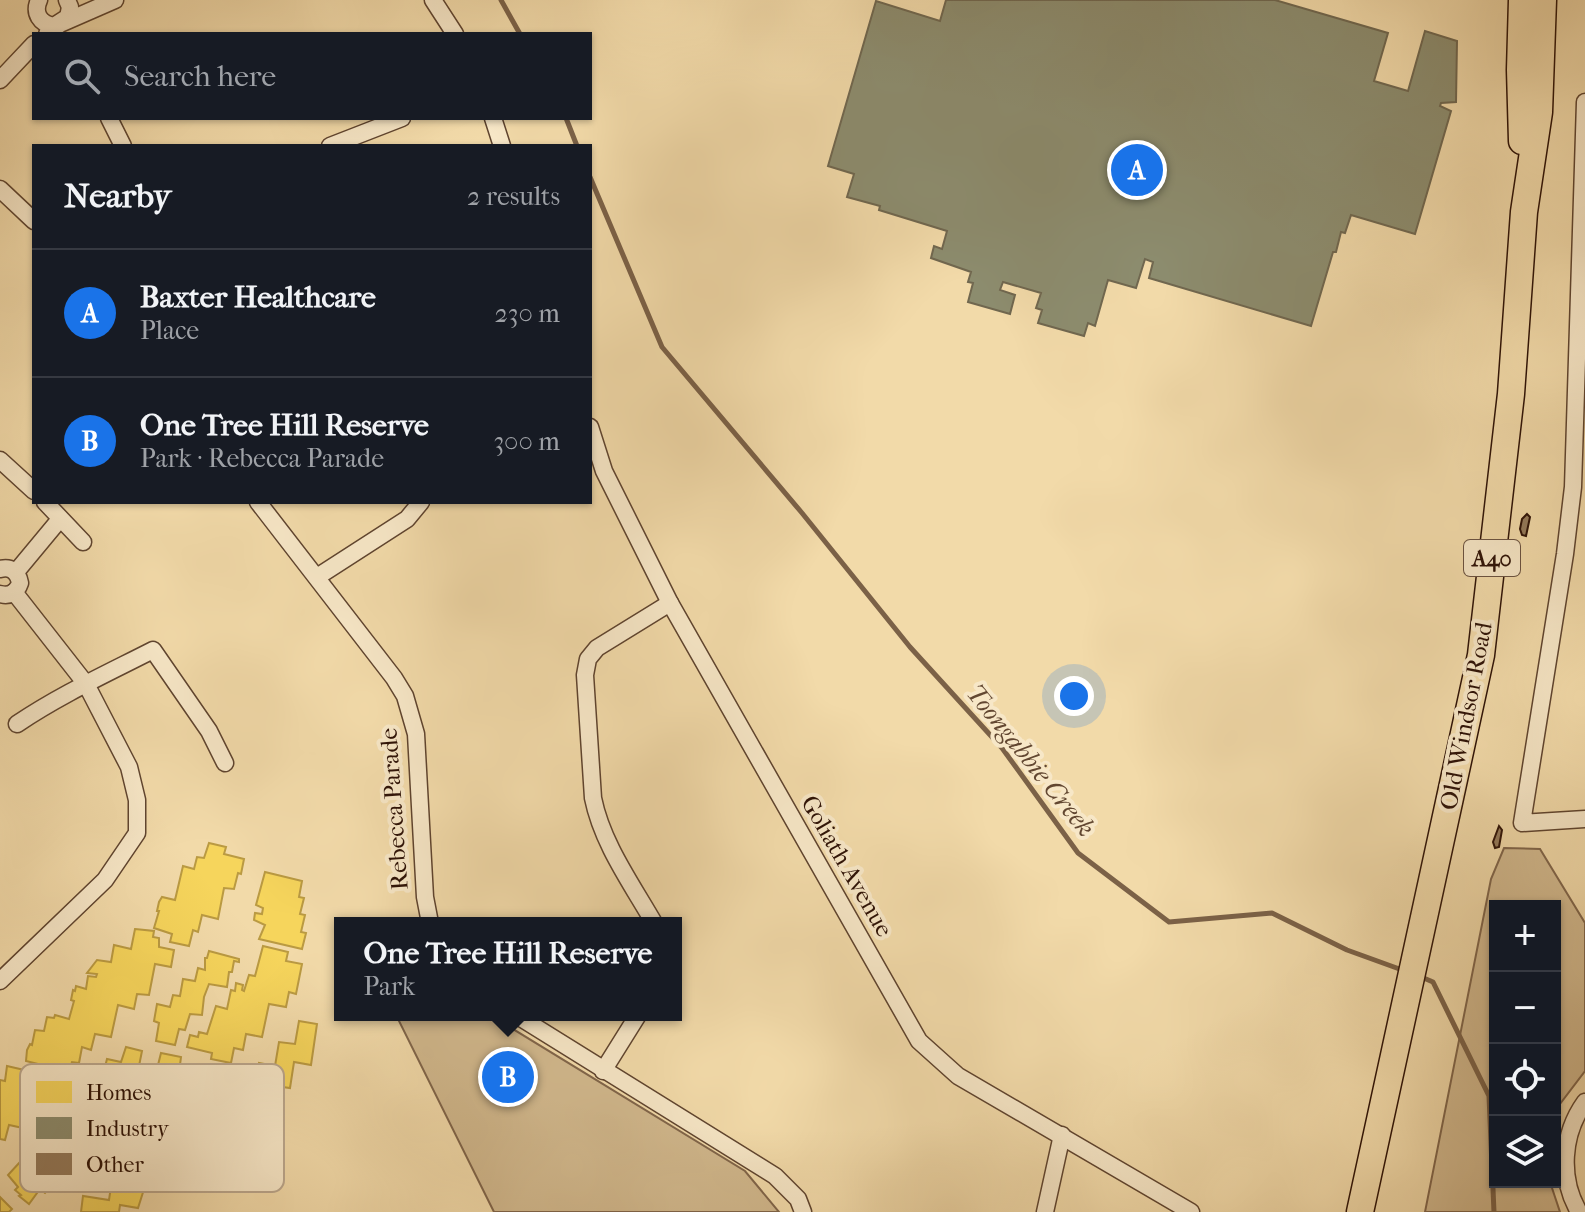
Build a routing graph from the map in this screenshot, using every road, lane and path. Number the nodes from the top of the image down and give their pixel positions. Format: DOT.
graph roads {
  1 [pos="39,0"];
  2 [pos="67,0"];
  3 [pos="115,0"];
  4 [pos="433,0"];
  5 [pos="1522,0"];
  6 [pos="1543,0"];
  7 [pos="57,31"];
  8 [pos="454,32"];
  9 [pos="32,46"];
  10 [pos="0,80"];
  11 [pos="1585,102"];
  12 [pos="110,120"];
  13 [pos="397,120"];
  14 [pos="494,120"];
  15 [pos="122,144"];
  16 [pos="335,144"];
  17 [pos="501,144"];
  18 [pos="0,189"];
  19 [pos="1524,212"];
  20 [pos="32,219"];
  21 [pos="592,433"];
  22 [pos="0,460"];
  23 [pos="32,489"];
  24 [pos="47,504"];
  25 [pos="260,504"];
  26 [pos="419,504"];
  27 [pos="60,519"];
  28 [pos="83,542"];
  29 [pos="8,570"];
  30 [pos="317,577"];
  31 [pos="7,593"];
  32 [pos="670,603"];
  33 [pos="86,684"];
  34 [pos="17,724"];
  35 [pos="225,763"];
  36 [pos="1585,819"];
  37 [pos="429,917"];
  38 [pos="651,917"];
  39 [pos="0,981"];
  40 [pos="525,1021"];
  41 [pos="634,1021"];
  42 [pos="603,1071"];
  43 [pos="1585,1102"];
  44 [pos="1062,1135"];
  45 [pos="803,1212"];
  46 [pos="1045,1212"];
  47 [pos="1191,1212"];
  48 [pos="1360,1212"];
  49 [pos="1579,1212"];
  1 -- 7 [label="street"];
  2 -- 7 [label="street"];
  3 -- 7 [label="street"];
  4 -- 8 [label="street"];
  5 -- 19 [label="highway, Old Windsor Road / A40"];
  6 -- 19 [label="highway, Old Windsor Road / A40"];
  9 -- 10 [label="street"];
  11 -- 36 [label="street"];
  12 -- 15 [label="street"];
  13 -- 16 [label="street"];
  14 -- 17 [label="street"];
  18 -- 20 [label="street"];
  19 -- 48 [label="highway, Old Windsor Road / A40"];
  21 -- 32 [label="street, Goliath Avenue"];
  22 -- 23 [label="street"];
  24 -- 27 [label="street"];
  25 -- 30 [label="street, Rebecca Parade"];
  26 -- 30 [label="street"];
  27 -- 28 [label="street"];
  27 -- 29 [label="street"];
  29 -- 31 [label="street"];
  30 -- 37 [label="street, Rebecca Parade"];
  31 -- 33 [label="street"];
  32 -- 38 [label="street"];
  32 -- 44 [label="street, Goliath Avenue"];
  33 -- 34 [label="street"];
  33 -- 35 [label="street"];
  33 -- 39 [label="street"];
  40 -- 42 [label="street"];
  41 -- 42 [label="street"];
  42 -- 45 [label="street"];
  43 -- 49 [label="street"];
  44 -- 46 [label="street"];
  44 -- 47 [label="street, Goliath Avenue"];
}
